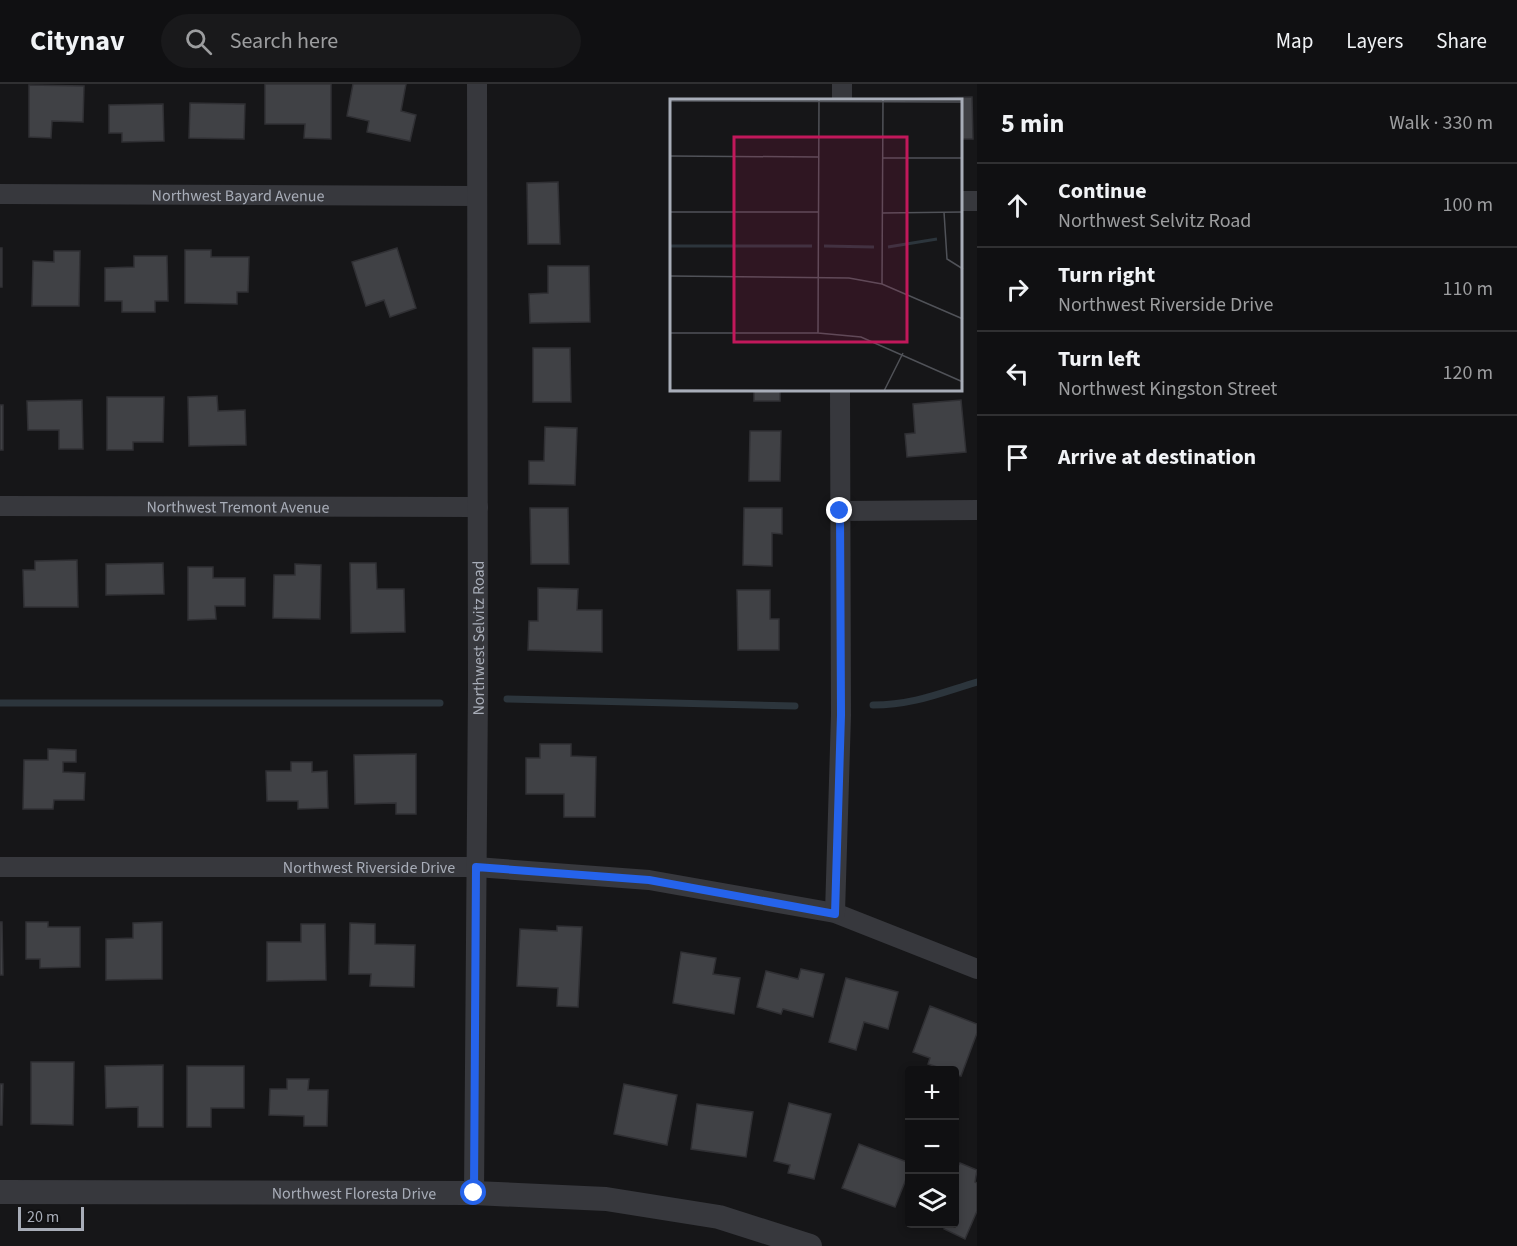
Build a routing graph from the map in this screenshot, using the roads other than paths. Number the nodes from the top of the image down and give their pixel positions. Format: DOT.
graph roads {
  1 [pos="477,84"];
  2 [pos="0,194"];
  3 [pos="476,196"];
  4 [pos="840,392"];
  5 [pos="0,506"];
  6 [pos="478,507"];
  7 [pos="977,510"];
  8 [pos="840,511"];
  9 [pos="0,867"];
  10 [pos="476,867"];
  11 [pos="835,914"];
  12 [pos="977,969"];
  13 [pos="0,1192"];
  14 [pos="474,1193"];
  15 [pos="810,1246"];
  1 -- 3 [label="street, Northwest Selvitz Road"];
  2 -- 3 [label="street, Northwest Bayard Avenue"];
  3 -- 6 [label="street, Northwest Selvitz Road"];
  4 -- 8 [label="street"];
  5 -- 6 [label="street, Northwest Tremont Avenue"];
  6 -- 10 [label="street, Northwest Selvitz Road"];
  7 -- 8 [label="street"];
  8 -- 11 [label="street"];
  9 -- 10 [label="street, Northwest Riverside Drive"];
  10 -- 11 [label="street, Northwest Riverside Drive"];
  10 -- 14 [label="street, Northwest Selvitz Road"];
  11 -- 12 [label="street, Northwest Riverside Drive"];
  13 -- 14 [label="street, Northwest Floresta Drive"];
  14 -- 15 [label="street, Northwest Floresta Drive"];
}
